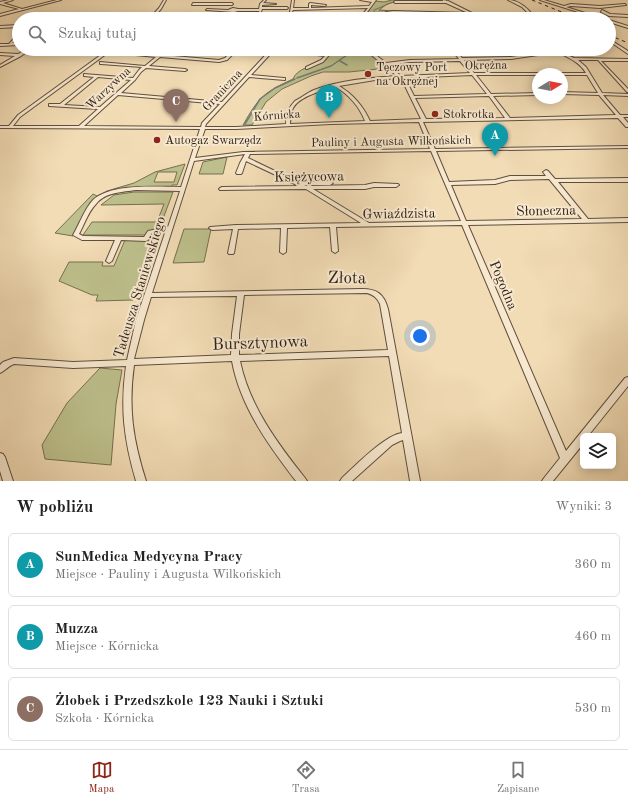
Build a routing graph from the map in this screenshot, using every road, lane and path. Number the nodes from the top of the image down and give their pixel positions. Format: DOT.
graph roads {
  1 [pos="11,0"];
  2 [pos="60,0"];
  3 [pos="165,0"];
  4 [pos="210,0"];
  5 [pos="234,0"];
  6 [pos="265,0"];
  7 [pos="293,0"];
  8 [pos="362,0"];
  9 [pos="375,0"];
  10 [pos="509,0"];
  11 [pos="541,0"];
  12 [pos="618,0"];
  13 [pos="38,1"];
  14 [pos="440,1"];
  15 [pos="395,2"];
  16 [pos="0,3"];
  17 [pos="46,4"];
  18 [pos="193,4"];
  19 [pos="208,4"];
  20 [pos="232,4"];
  21 [pos="261,4"];
  22 [pos="275,4"];
  23 [pos="11,6"];
  24 [pos="626,6"];
  25 [pos="352,7"];
  26 [pos="287,8"];
  27 [pos="327,8"];
  28 [pos="368,8"];
  29 [pos="562,8"];
  30 [pos="0,9"];
  31 [pos="260,9"];
  32 [pos="292,9"];
  33 [pos="310,9"];
  34 [pos="22,10"];
  35 [pos="207,10"];
  36 [pos="229,10"];
  37 [pos="237,11"];
  38 [pos="12,12"];
  39 [pos="13,12"];
  40 [pos="156,12"];
  41 [pos="260,12"];
  42 [pos="291,12"];
  43 [pos="329,12"];
  44 [pos="366,12"];
  45 [pos="442,12"];
  46 [pos="470,12"];
  47 [pos="529,12"];
  48 [pos="577,12"];
  49 [pos="0,15"];
  50 [pos="616,15"];
  51 [pos="628,16"];
  52 [pos="616,23"];
  53 [pos="620,24"];
  54 [pos="628,24"];
  55 [pos="12,26"];
  56 [pos="0,27"];
  57 [pos="628,28"];
  58 [pos="0,44"];
  59 [pos="10,44"];
  60 [pos="616,45"];
  61 [pos="626,46"];
  62 [pos="628,53"];
  63 [pos="0,54"];
  64 [pos="12,54"];
  65 [pos="17,56"];
  66 [pos="101,56"];
  67 [pos="160,56"];
  68 [pos="230,56"];
  69 [pos="267,56"];
  70 [pos="325,56"];
  71 [pos="376,56"];
  72 [pos="459,56"];
  73 [pos="527,56"];
  74 [pos="567,56"];
  75 [pos="574,59"];
  76 [pos="462,60"];
  77 [pos="599,60"];
  78 [pos="628,60"];
  79 [pos="101,63"];
  80 [pos="385,64"];
  81 [pos="0,66"];
  82 [pos="145,66"];
  83 [pos="307,68"];
  84 [pos="185,70"];
  85 [pos="532,74"];
  86 [pos="568,74"];
  87 [pos="589,74"];
  88 [pos="85,75"];
  89 [pos="475,75"];
  90 [pos="97,76"];
  91 [pos="248,76"];
  92 [pos="400,77"];
  93 [pos="134,79"];
  94 [pos="284,79"];
  95 [pos="336,85"];
  96 [pos="628,91"];
  97 [pos="568,93"];
  98 [pos="599,93"];
  99 [pos="118,94"];
  100 [pos="532,94"];
  101 [pos="628,95"];
  102 [pos="490,96"];
  103 [pos="414,97"];
  104 [pos="223,103"];
  105 [pos="50,105"];
  106 [pos="60,106"];
  107 [pos="101,108"];
  108 [pos="618,116"];
  109 [pos="628,116"];
  110 [pos="508,118"];
  111 [pos="422,120"];
  112 [pos="368,122"];
  113 [pos="288,124"];
  114 [pos="628,126"];
  115 [pos="0,127"];
  116 [pos="10,127"];
  117 [pos="80,128"];
  118 [pos="203,128"];
  119 [pos="628,147"];
  120 [pos="433,150"];
  121 [pos="248,153"];
  122 [pos="245,159"];
  123 [pos="193,160"];
  124 [pos="546,172"];
  125 [pos="239,173"];
  126 [pos="552,179"];
  127 [pos="628,180"];
  128 [pos="330,183"];
  129 [pos="297,184"];
  130 [pos="448,184"];
  131 [pos="396,185"];
  132 [pos="307,188"];
  133 [pos="183,189"];
  134 [pos="222,189"];
  135 [pos="628,220"];
  136 [pos="587,221"];
  137 [pos="465,224"];
  138 [pos="333,226"];
  139 [pos="369,226"];
  140 [pos="236,227"];
  141 [pos="284,227"];
  142 [pos="170,228"];
  143 [pos="212,228"];
  144 [pos="120,239"];
  145 [pos="335,251"];
  146 [pos="283,252"];
  147 [pos="231,253"];
  148 [pos="109,261"];
  149 [pos="242,293"];
  150 [pos="149,295"];
  151 [pos="393,353"];
  152 [pos="235,358"];
  153 [pos="129,363"];
  154 [pos="0,370"];
  155 [pos="628,380"];
  156 [pos="585,433"];
  157 [pos="408,436"];
  158 [pos="580,440"];
  159 [pos="0,457"];
  160 [pos="565,459"];
  161 [pos="8,481"];
  162 [pos="141,481"];
  163 [pos="302,481"];
  164 [pos="345,481"];
  165 [pos="416,481"];
  166 [pos="547,481"];
  1 -- 16 [label="street"];
  2 -- 17 [label="street"];
  3 -- 40 [label="street"];
  4 -- 19 [label="street"];
  5 -- 20 [label="street"];
  6 -- 21 [label="street"];
  7 -- 32 [label="street"];
  8 -- 9 [label="street"];
  9 -- 28 [label="street"];
  10 -- 47 [label="street"];
  11 -- 29 [label="street"];
  12 -- 24 [label="street"];
  13 -- 17 [label="street"];
  14 -- 15 [label="street"];
  14 -- 45 [label="street"];
  14 -- 46 [label="street"];
  16 -- 23 [label="street"];
  17 -- 34 [label="street"];
  18 -- 19 [label="street"];
  19 -- 20 [label="street"];
  19 -- 35 [label="street"];
  20 -- 36 [label="street"];
  21 -- 22 [label="street"];
  21 -- 31 [label="street"];
  23 -- 30 [label="street"];
  23 -- 34 [label="street"];
  24 -- 29 [label="street"];
  25 -- 27 [label="street"];
  25 -- 28 [label="street"];
  25 -- 33 [label="street"];
  26 -- 31 [label="street"];
  27 -- 33 [label="street"];
  27 -- 43 [label="street"];
  28 -- 44 [label="street"];
  29 -- 48 [label="street"];
  31 -- 37 [label="street"];
  31 -- 41 [label="street"];
  32 -- 33 [label="street"];
  32 -- 42 [label="street"];
  34 -- 39 [label="street"];
  35 -- 36 [label="street"];
  36 -- 37 [label="street"];
  38 -- 49 [label="street"];
  50 -- 51 [label="street"];
  52 -- 53 [label="street"];
  53 -- 54 [label="street"];
  53 -- 57 [label="street"];
  55 -- 56 [label="street"];
  58 -- 59 [label="street"];
  60 -- 61 [label="street"];
  60 -- 62 [label="street"];
  63 -- 64 [label="street"];
  65 -- 81 [label="street"];
  66 -- 116 [label="street"];
  67 -- 68 [label="street"];
  67 -- 82 [label="street, Warzywna"];
  69 -- 91 [label="street, Graniczna"];
  70 -- 83 [label="street"];
  71 -- 80 [label="street, Pogodna"];
  72 -- 76 [label="street"];
  73 -- 76 [label="street"];
  74 -- 75 [label="street"];
  75 -- 77 [label="street"];
  75 -- 87 [label="street"];
  76 -- 80 [label="street"];
  76 -- 89 [label="street"];
  77 -- 78 [label="street"];
  77 -- 96 [label="street"];
  79 -- 82 [label="street"];
  80 -- 92 [label="street, Pogodna"];
  82 -- 84 [label="street"];
  82 -- 93 [label="street, Warzywna"];
  85 -- 89 [label="street, Okrężna"];
  86 -- 87 [label="street"];
  87 -- 98 [label="street"];
  88 -- 90 [label="street"];
  89 -- 92 [label="street, Okrężna"];
  89 -- 102 [label="street"];
  90 -- 93 [label="street"];
  90 -- 106 [label="street"];
  91 -- 94 [label="street"];
  91 -- 104 [label="street, Graniczna"];
  92 -- 95 [label="street, Okrężna"];
  92 -- 103 [label="street, Pogodna"];
  93 -- 99 [label="street, Warzywna"];
  95 -- 112 [label="street"];
  95 -- 113 [label="street, Okrężna"];
  97 -- 98 [label="street"];
  98 -- 101 [label="street"];
  98 -- 108 [label="street"];
  99 -- 104 [label="street"];
  99 -- 107 [label="street, Warzywna"];
  100 -- 102 [label="street"];
  102 -- 103 [label="street"];
  102 -- 110 [label="street"];
  103 -- 111 [label="street, Pogodna"];
  104 -- 118 [label="street, Graniczna"];
  105 -- 106 [label="street"];
  106 -- 107 [label="street"];
  107 -- 117 [label="street, Warzywna"];
  108 -- 109 [label="street, Kórnicka"];
  108 -- 110 [label="street, Kórnicka"];
  108 -- 114 [label="street"];
  110 -- 111 [label="street, Kórnicka"];
  111 -- 112 [label="street, Kórnicka"];
  111 -- 120 [label="street, Pogodna"];
  112 -- 113 [label="street, Kórnicka"];
  113 -- 118 [label="street, Kórnicka"];
  115 -- 116 [label="street, Kórnicka"];
  116 -- 117 [label="street, Kórnicka"];
  117 -- 118 [label="street, Kórnicka"];
  118 -- 123 [label="street, Tadeusza Staniewskiego"];
  119 -- 120 [label="street, Pauliny i Augusta Wilkońskich"];
  120 -- 121 [label="street, Pauliny i Augusta Wilkońskich"];
  120 -- 130 [label="street, Pogodna"];
  121 -- 122 [label="street"];
  121 -- 123 [label="street, Pauliny i Augusta Wilkońskich"];
  122 -- 125 [label="street"];
  122 -- 129 [label="street"];
  123 -- 133 [label="street, Tadeusza Staniewskiego"];
  124 -- 126 [label="street"];
  126 -- 127 [label="street"];
  126 -- 130 [label="street"];
  126 -- 136 [label="street"];
  128 -- 129 [label="street, Księżycowa"];
  129 -- 132 [label="street"];
  130 -- 137 [label="street, Pogodna"];
  131 -- 132 [label="street, Księżycowa"];
  132 -- 134 [label="street, Księżycowa"];
  132 -- 139 [label="street"];
  133 -- 142 [label="street, Tadeusza Staniewskiego"];
  133 -- 144 [label="street"];
  135 -- 136 [label="street, Słoneczna"];
  136 -- 137 [label="street, Słoneczna"];
  137 -- 139 [label="street, Gwiaździsta"];
  137 -- 160 [label="street, Pogodna"];
  138 -- 139 [label="street, Gwiaździsta"];
  138 -- 141 [label="street, Gwiaździsta"];
  138 -- 145 [label="street"];
  140 -- 141 [label="street, Gwiaździsta"];
  140 -- 143 [label="street, Gwiaździsta"];
  140 -- 147 [label="street"];
  141 -- 146 [label="street"];
  142 -- 144 [label="street"];
  142 -- 150 [label="street, Tadeusza Staniewskiego"];
  144 -- 148 [label="street"];
  149 -- 150 [label="street, Złota"];
  149 -- 151 [label="street, Złota"];
  149 -- 152 [label="street"];
  150 -- 153 [label="street, Tadeusza Staniewskiego"];
  151 -- 152 [label="street, Bursztynowa"];
  151 -- 157 [label="street, Złota"];
  152 -- 153 [label="street, Bursztynowa"];
  152 -- 163 [label="street"];
  153 -- 154 [label="street, Bursztynowa"];
  153 -- 162 [label="street, Tadeusza Staniewskiego"];
  155 -- 156 [label="street"];
  157 -- 164 [label="street"];
  157 -- 165 [label="street, Złota"];
  158 -- 160 [label="street"];
  159 -- 161 [label="street"];
  160 -- 166 [label="street"];
}
